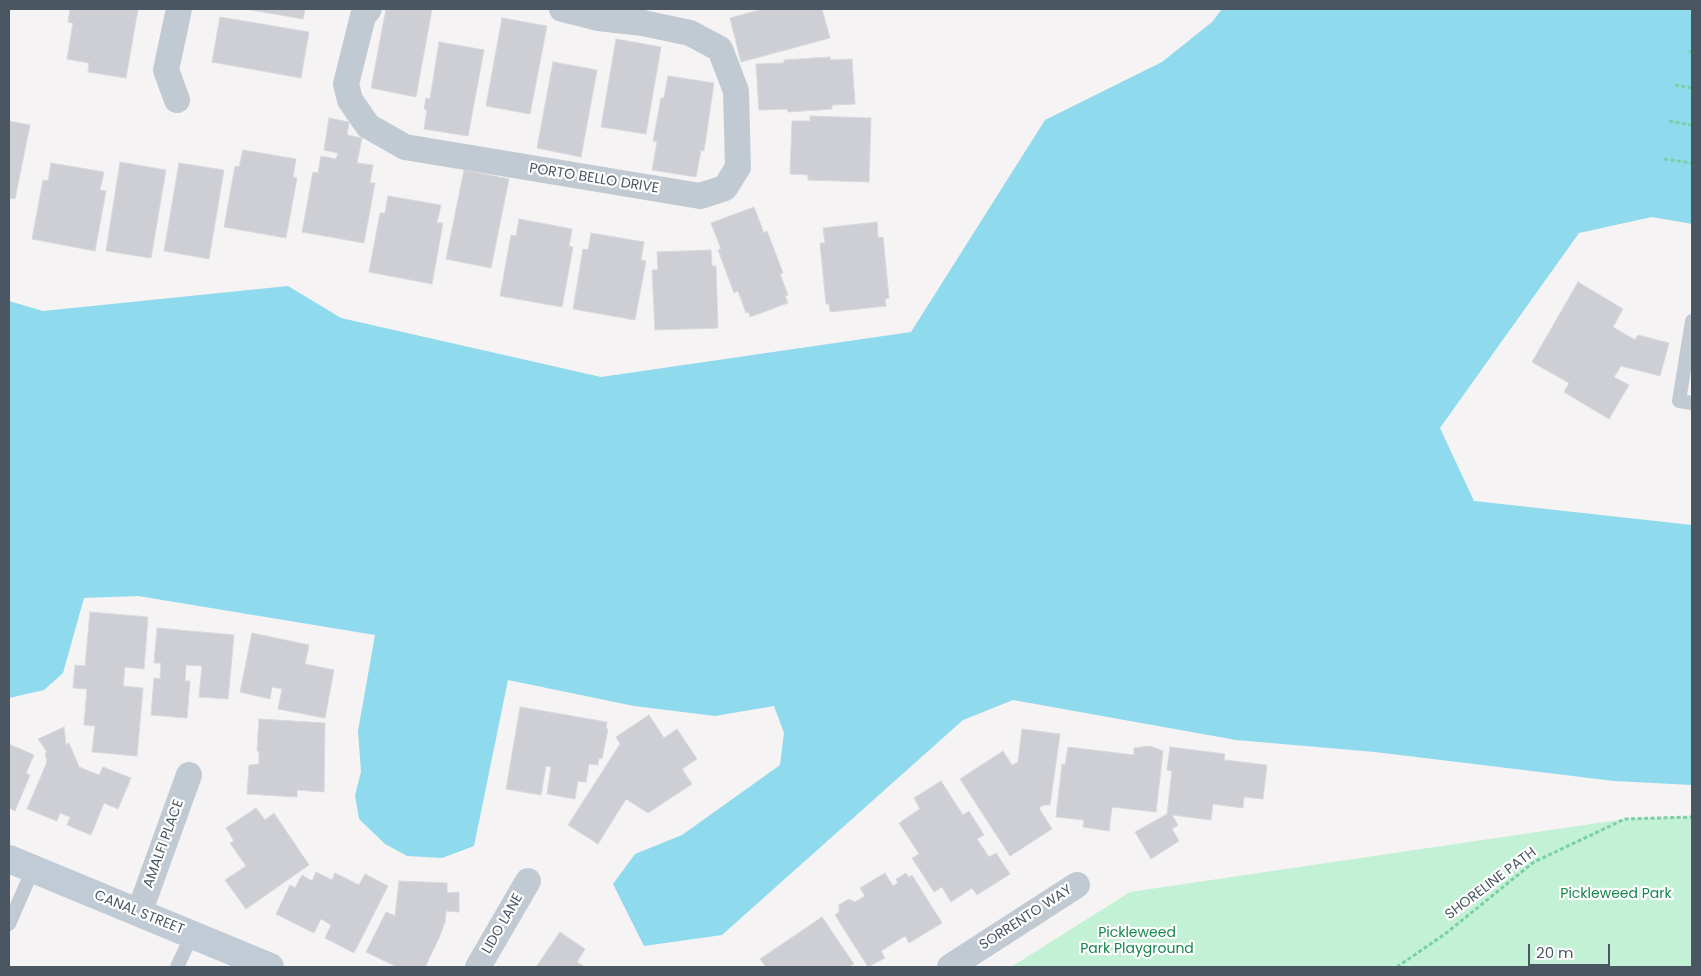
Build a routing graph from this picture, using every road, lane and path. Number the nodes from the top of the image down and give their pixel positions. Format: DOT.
graph roads {
  1 [pos="179,9"];
  2 [pos="369,9"];
  3 [pos="562,9"];
  4 [pos="637,16"];
  5 [pos="1675,85"];
  6 [pos="1692,88"];
  7 [pos="177,100"];
  8 [pos="1669,122"];
  9 [pos="1692,125"];
  10 [pos="1664,159"];
  11 [pos="1692,163"];
  12 [pos="1692,321"];
  13 [pos="1692,403"];
  14 [pos="189,775"];
  15 [pos="1692,817"];
  16 [pos="21,864"];
  17 [pos="528,881"];
  18 [pos="1077,885"];
  19 [pos="139,913"];
  20 [pos="9,924"];
  21 [pos="192,935"];
  22 [pos="177,967"];
  23 [pos="270,967"];
  24 [pos="478,967"];
  25 [pos="950,967"];
  26 [pos="1397,967"];
  1 -- 7 [label="street"];
  2 -- 4 [label="street, PORTO BELLO DRIVE"];
  3 -- 4 [label="street, PORTO BELLO DRIVE"];
  5 -- 6 [label="path"];
  8 -- 9 [label="path"];
  10 -- 11 [label="path"];
  12 -- 13 [label="lane"];
  14 -- 19 [label="street, AMALFI PLACE"];
  15 -- 26 [label="path, SHORELINE PATH"];
  16 -- 19 [label="street, CANAL STREET"];
  16 -- 20 [label="lane"];
  17 -- 24 [label="street, LIDO LANE"];
  18 -- 25 [label="street, SORRENTO WAY"];
  19 -- 21 [label="street, CANAL STREET"];
  21 -- 22 [label="lane"];
  21 -- 23 [label="street, CANAL STREET"];
}
